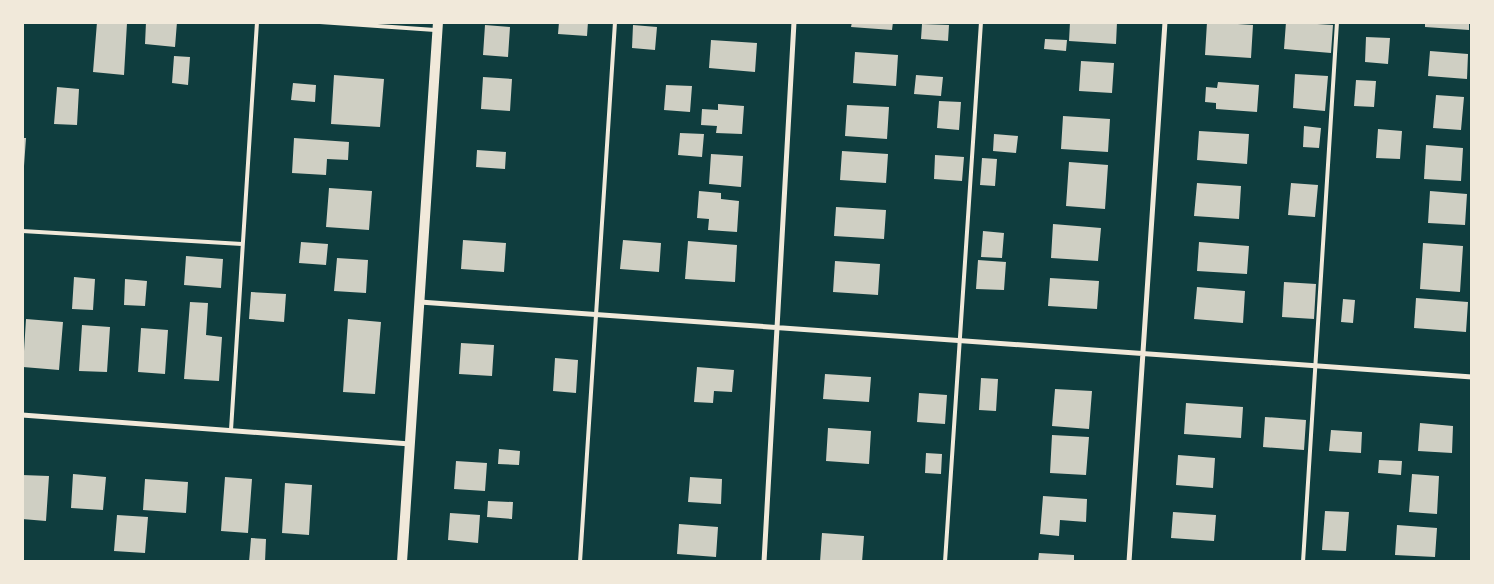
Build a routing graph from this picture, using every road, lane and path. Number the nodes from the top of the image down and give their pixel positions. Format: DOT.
graph roads {
  1 [pos="257,22"];
  2 [pos="320,22"];
  3 [pos="615,22"];
  4 [pos="794,22"];
  5 [pos="981,22"];
  6 [pos="1165,22"];
  7 [pos="1337,22"];
  8 [pos="438,26"];
  9 [pos="22,231"];
  10 [pos="242,244"];
  11 [pos="419,302"];
  12 [pos="596,315"];
  13 [pos="776,328"];
  14 [pos="960,341"];
  15 [pos="1142,354"];
  16 [pos="1315,366"];
  17 [pos="1472,378"];
  18 [pos="22,414"];
  19 [pos="231,430"];
  20 [pos="410,444"];
  21 [pos="402,562"];
  22 [pos="580,562"];
  23 [pos="764,562"];
  24 [pos="945,562"];
  25 [pos="1129,562"];
  26 [pos="1303,562"];
  1 -- 10 [label="lane"];
  2 -- 8 [label="lane"];
  3 -- 12 [label="lane"];
  4 -- 13 [label="street"];
  5 -- 14 [label="lane"];
  6 -- 15 [label="street"];
  7 -- 16 [label="lane"];
  8 -- 11 [label="main road"];
  9 -- 10 [label="lane"];
  10 -- 19 [label="lane"];
  11 -- 12 [label="street"];
  11 -- 20 [label="main road"];
  12 -- 13 [label="street"];
  12 -- 22 [label="lane"];
  13 -- 14 [label="street"];
  13 -- 23 [label="street"];
  14 -- 15 [label="street"];
  14 -- 24 [label="lane"];
  15 -- 16 [label="street"];
  15 -- 25 [label="street"];
  16 -- 17 [label="street"];
  16 -- 26 [label="lane"];
  18 -- 19 [label="street"];
  19 -- 20 [label="street"];
  20 -- 21 [label="main road"];
}
